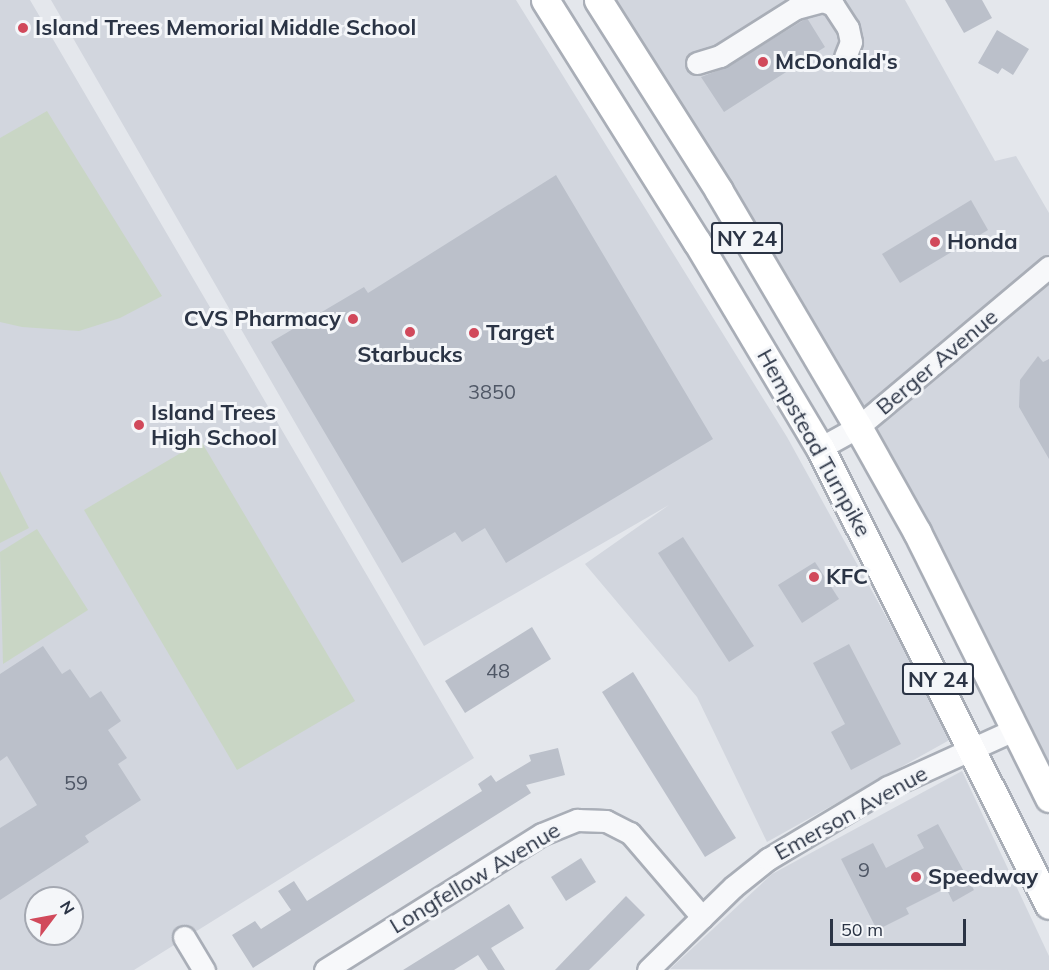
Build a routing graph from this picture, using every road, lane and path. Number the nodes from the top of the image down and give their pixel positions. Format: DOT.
graph roads {
  1 [pos="545,0"];
  2 [pos="598,0"];
  3 [pos="845,57"];
  4 [pos="697,63"];
  5 [pos="1049,267"];
  6 [pos="858,427"];
  7 [pos="820,448"];
  8 [pos="1016,729"];
  9 [pos="973,749"];
  10 [pos="1049,798"];
  11 [pos="1049,906"];
  12 [pos="702,917"];
  13 [pos="184,938"];
  14 [pos="204,970"];
  15 [pos="325,970"];
  16 [pos="648,970"];
  1 -- 7 [label="main road, Hempstead Turnpike / NY 24"];
  2 -- 6 [label="main road, Hempstead Turnpike / NY 24"];
  3 -- 4 [label="street"];
  5 -- 6 [label="street, Berger Avenue"];
  6 -- 7 [label="street, Berger Avenue"];
  6 -- 8 [label="main road, Hempstead Turnpike / NY 24"];
  7 -- 9 [label="main road, Hempstead Turnpike / NY 24"];
  8 -- 9 [label="street, Emerson Avenue"];
  8 -- 10 [label="main road, Hempstead Turnpike / NY 24"];
  9 -- 11 [label="main road, Hempstead Turnpike / NY 24"];
  9 -- 12 [label="street, Emerson Avenue"];
  12 -- 15 [label="street, Longfellow Avenue"];
  12 -- 16 [label="street, Emerson Avenue"];
  13 -- 14 [label="street"];
}
